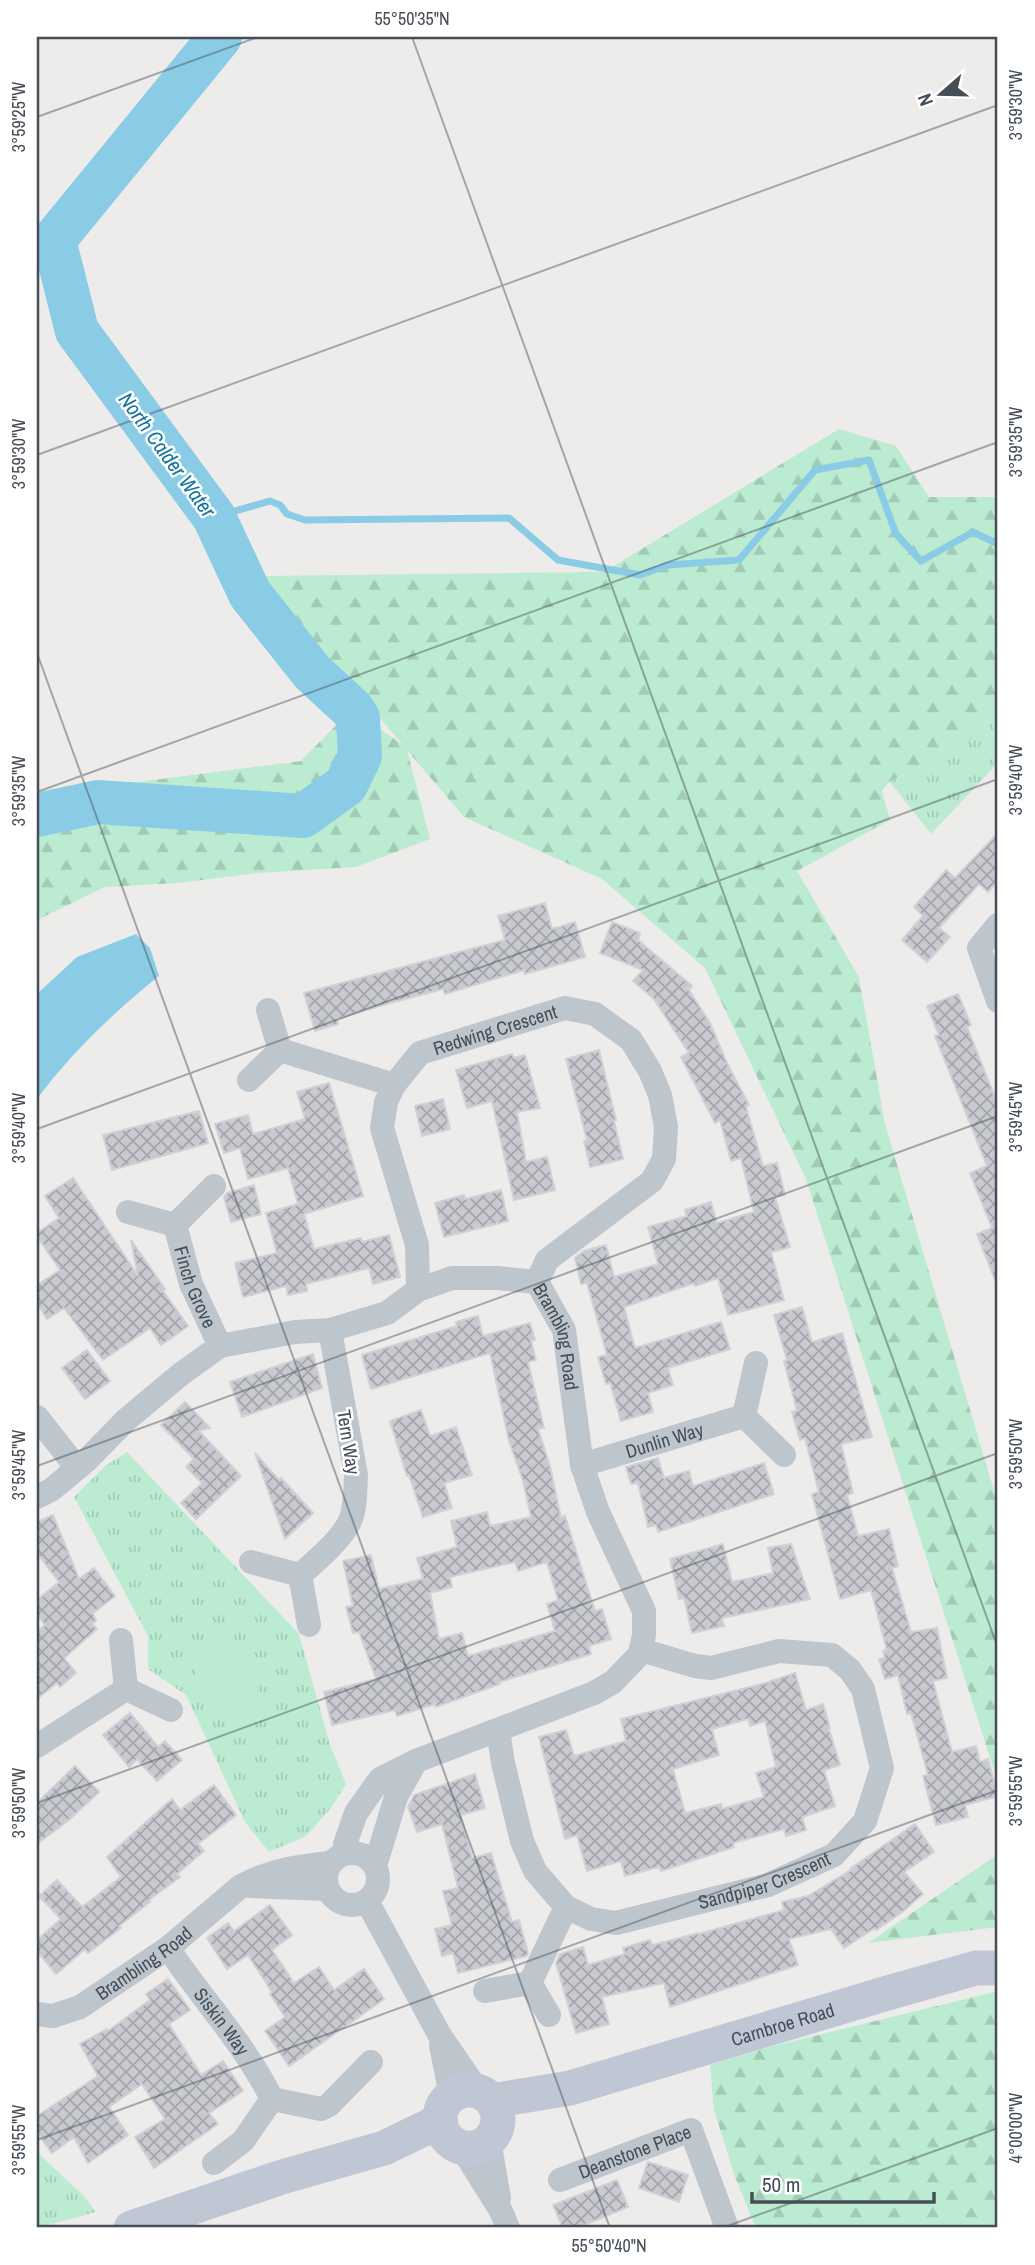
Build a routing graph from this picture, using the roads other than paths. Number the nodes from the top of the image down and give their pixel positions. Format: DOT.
graph roads {
  1 [pos="998,925"];
  2 [pos="998,1001"];
  3 [pos="268,1010"];
  4 [pos="280,1050"];
  5 [pos="249,1080"];
  6 [pos="394,1085"];
  7 [pos="214,1186"];
  8 [pos="128,1212"];
  9 [pos="175,1225"];
  10 [pos="537,1282"];
  11 [pos="418,1290"];
  12 [pos="330,1331"];
  13 [pos="220,1346"];
  14 [pos="756,1363"];
  15 [pos="744,1416"];
  16 [pos="37,1417"];
  17 [pos="784,1455"];
  18 [pos="582,1465"];
  19 [pos="77,1468"];
  20 [pos="37,1497"];
  21 [pos="251,1562"];
  22 [pos="300,1575"];
  23 [pos="309,1625"];
  24 [pos="121,1640"];
  25 [pos="641,1650"];
  26 [pos="126,1689"];
  27 [pos="171,1710"];
  28 [pos="498,1730"];
  29 [pos="37,1746"];
  30 [pos="416,1761"];
  31 [pos="338,1858"];
  32 [pos="375,1866"];
  33 [pos="241,1886"];
  34 [pos="327,1889"];
  35 [pos="367,1901"];
  36 [pos="566,1907"];
  37 [pos="168,1948"];
  38 [pos="998,1968"];
  39 [pos="530,1983"];
  40 [pos="485,1991"];
  41 [pos="37,2014"];
  42 [pos="549,2015"];
  43 [pos="371,2062"];
  44 [pos="272,2099"];
  45 [pos="470,2120"];
  46 [pos="214,2163"];
  47 [pos="560,2180"];
  48 [pos="505,2220"];
  49 [pos="131,2228"];
  50 [pos="724,2228"];
  1 -- 2 [label="street"];
  3 -- 4 [label="street"];
  4 -- 5 [label="street"];
  4 -- 6 [label="street"];
  6 -- 10 [label="street, Redwing Crescent"];
  6 -- 11 [label="street, Redwing Crescent"];
  7 -- 9 [label="street, Finch Grove"];
  8 -- 9 [label="street, Finch Grove"];
  9 -- 13 [label="street, Finch Grove"];
  10 -- 11 [label="street, Brambling Road"];
  10 -- 18 [label="street, Brambling Road"];
  11 -- 12 [label="street, Brambling Road"];
  12 -- 13 [label="street, Brambling Road"];
  12 -- 22 [label="street, Tern Way"];
  13 -- 19 [label="street, Brambling Road"];
  14 -- 15 [label="street"];
  15 -- 17 [label="street"];
  15 -- 18 [label="street, Dunlin Way"];
  16 -- 19 [label="street"];
  18 -- 25 [label="street, Brambling Road"];
  19 -- 20 [label="street, Brambling Road"];
  21 -- 22 [label="street"];
  22 -- 23 [label="street"];
  24 -- 26 [label="street"];
  25 -- 28 [label="street"];
  25 -- 36 [label="street, Sandpiper Crescent"];
  26 -- 27 [label="street"];
  26 -- 29 [label="street"];
  28 -- 30 [label="street"];
  28 -- 36 [label="street, Sandpiper Crescent"];
  30 -- 31 [label="street"];
  30 -- 32 [label="street"];
  31 -- 32 [label="street"];
  31 -- 33 [label="street, Brambling Road"];
  31 -- 34 [label="street"];
  32 -- 35 [label="street"];
  33 -- 34 [label="street"];
  33 -- 37 [label="street, Brambling Road"];
  34 -- 35 [label="street"];
  35 -- 45 [label="street"];
  36 -- 39 [label="street"];
  37 -- 41 [label="street, Brambling Road"];
  37 -- 44 [label="street, Siskin Way"];
  38 -- 45 [label="street, Carnbroe Road"];
  39 -- 40 [label="street"];
  39 -- 42 [label="street"];
  43 -- 44 [label="street"];
  44 -- 46 [label="street"];
  45 -- 48 [label="street"];
  45 -- 49 [label="street, Carnbroe Road"];
  47 -- 50 [label="street, Deanstone Place"];
}
